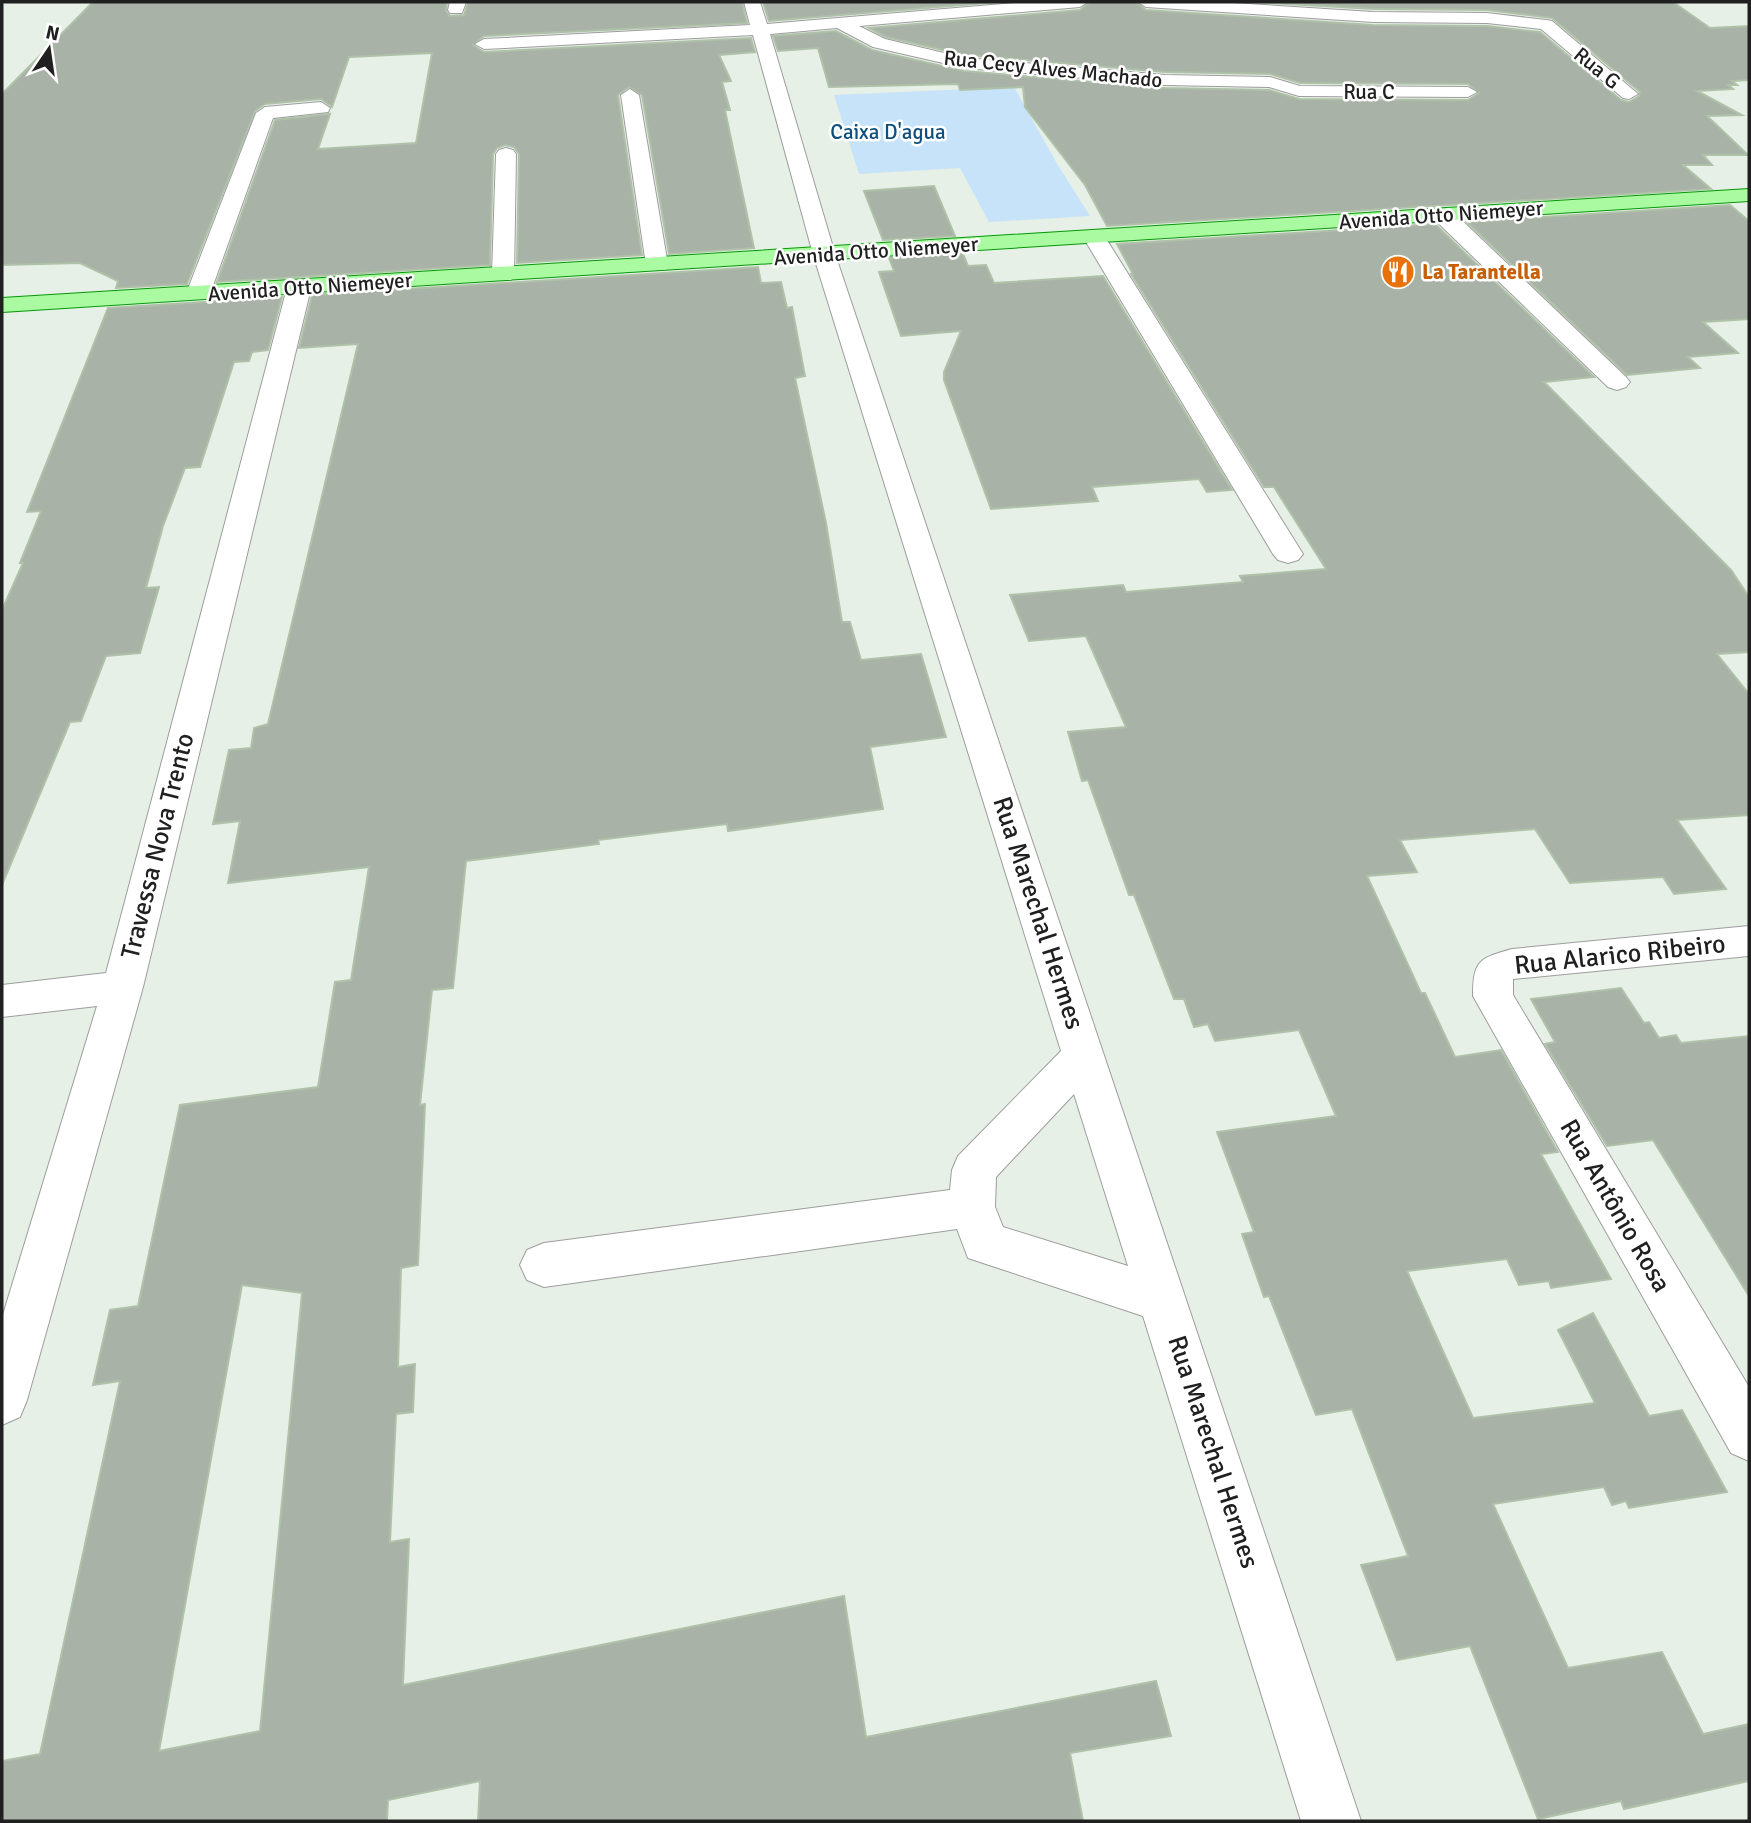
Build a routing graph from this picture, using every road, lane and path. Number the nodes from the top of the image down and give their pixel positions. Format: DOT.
graph roads {
  1 [pos="752,2"];
  2 [pos="1080,2"];
  3 [pos="1146,2"];
  4 [pos="1414,2"];
  5 [pos="1430,17"];
  6 [pos="841,24"];
  7 [pos="760,30"];
  8 [pos="484,44"];
  9 [pos="1222,81"];
  10 [pos="1270,82"];
  11 [pos="1468,92"];
  12 [pos="1629,94"];
  13 [pos="629,95"];
  14 [pos="1237,104"];
  15 [pos="321,108"];
  16 [pos="506,154"];
  17 [pos="1747,196"];
  18 [pos="1443,215"];
  19 [pos="1094,237"];
  20 [pos="824,254"];
  21 [pos="657,265"];
  22 [pos="503,275"];
  23 [pos="299,288"];
  24 [pos="198,294"];
  25 [pos="2,305"];
  26 [pos="1617,382"];
  27 [pos="1288,554"];
  28 [pos="1749,941"];
  29 [pos="1493,974"];
  30 [pos="122,987"];
  31 [pos="2,1001"];
  32 [pos="1084,1055"];
  33 [pos="972,1207"];
  34 [pos="544,1265"];
  35 [pos="1164,1300"];
  36 [pos="2,1400"];
  37 [pos="1749,1435"];
  38 [pos="1331,1821"];
  1 -- 7 [label="street, Rua Marechal Hermes"];
  2 -- 6 [label="street"];
  3 -- 5 [label="street"];
  4 -- 5 [label="street"];
  5 -- 12 [label="street, Rua G"];
  6 -- 7 [label="street"];
  6 -- 9 [label="street, Rua Cecy Alves Machado"];
  7 -- 8 [label="street"];
  7 -- 20 [label="street, Rua Marechal Hermes"];
  9 -- 10 [label="street, Rua Cecy Alves Machado"];
  9 -- 14 [label="street"];
  10 -- 11 [label="street, Rua C"];
  13 -- 21 [label="street"];
  15 -- 24 [label="street"];
  16 -- 22 [label="street"];
  17 -- 18 [label="main road, Avenida Otto Niemeyer"];
  18 -- 19 [label="main road, Avenida Otto Niemeyer"];
  18 -- 26 [label="street"];
  19 -- 20 [label="main road, Avenida Otto Niemeyer"];
  19 -- 27 [label="street"];
  20 -- 21 [label="main road, Avenida Otto Niemeyer"];
  20 -- 32 [label="street, Rua Marechal Hermes"];
  21 -- 22 [label="main road, Avenida Otto Niemeyer"];
  22 -- 23 [label="main road, Avenida Otto Niemeyer"];
  23 -- 24 [label="main road, Avenida Otto Niemeyer"];
  23 -- 30 [label="street, Travessa Nova Trento"];
  24 -- 25 [label="main road, Avenida Otto Niemeyer"];
  28 -- 29 [label="street, Rua Alarico Ribeiro"];
  29 -- 37 [label="street, Rua Antônio Rosa"];
  30 -- 31 [label="street"];
  30 -- 36 [label="street, Travessa Nova Trento"];
  32 -- 33 [label="street"];
  32 -- 35 [label="street, Rua Marechal Hermes"];
  33 -- 34 [label="street"];
  33 -- 35 [label="street"];
  35 -- 38 [label="street, Rua Marechal Hermes"];
}
